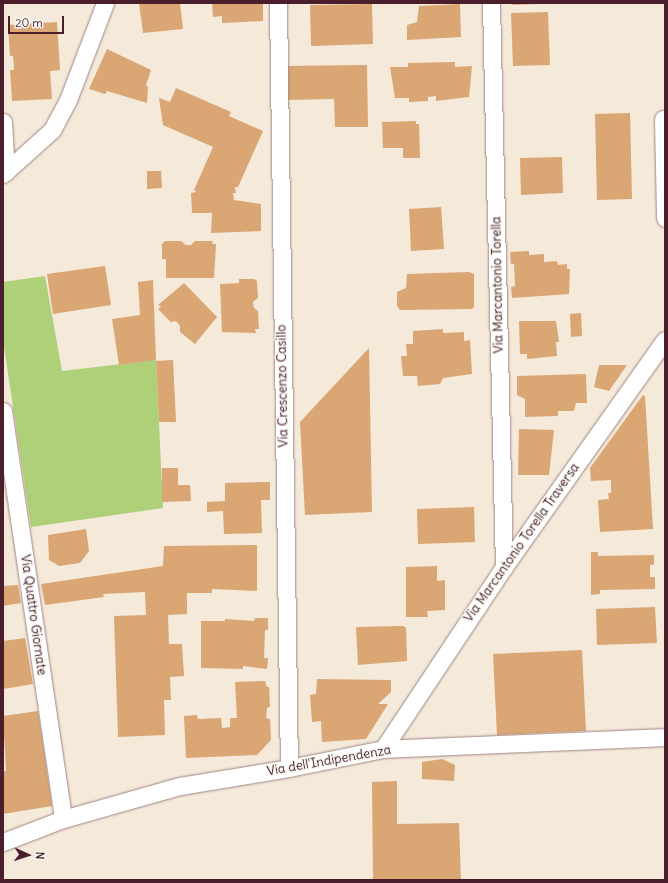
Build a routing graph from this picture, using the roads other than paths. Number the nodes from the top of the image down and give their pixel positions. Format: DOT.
graph roads {
  1 [pos="105,3"];
  2 [pos="278,3"];
  3 [pos="491,3"];
  4 [pos="662,118"];
  5 [pos="3,122"];
  6 [pos="4,173"];
  7 [pos="665,218"];
  8 [pos="665,340"];
  9 [pos="3,411"];
  10 [pos="504,567"];
  11 [pos="665,737"];
  12 [pos="383,749"];
  13 [pos="289,768"];
  14 [pos="63,819"];
  15 [pos="3,842"];
  1 -- 6 [label="street"];
  2 -- 13 [label="street, Via Crescenzo Casillo"];
  3 -- 10 [label="street, Via Marcantonio Torella"];
  4 -- 7 [label="street"];
  5 -- 6 [label="street"];
  8 -- 10 [label="street, Via Marcantonio Torella Traversa"];
  9 -- 14 [label="street, Via Quattro Giornate"];
  10 -- 12 [label="street, Via Marcantonio Torella Traversa"];
  11 -- 12 [label="street, Via dell'Indipendenza"];
  12 -- 13 [label="street, Via dell'Indipendenza"];
  13 -- 14 [label="street, Via dell'Indipendenza"];
  14 -- 15 [label="street, Via dell'Indipendenza"];
}
